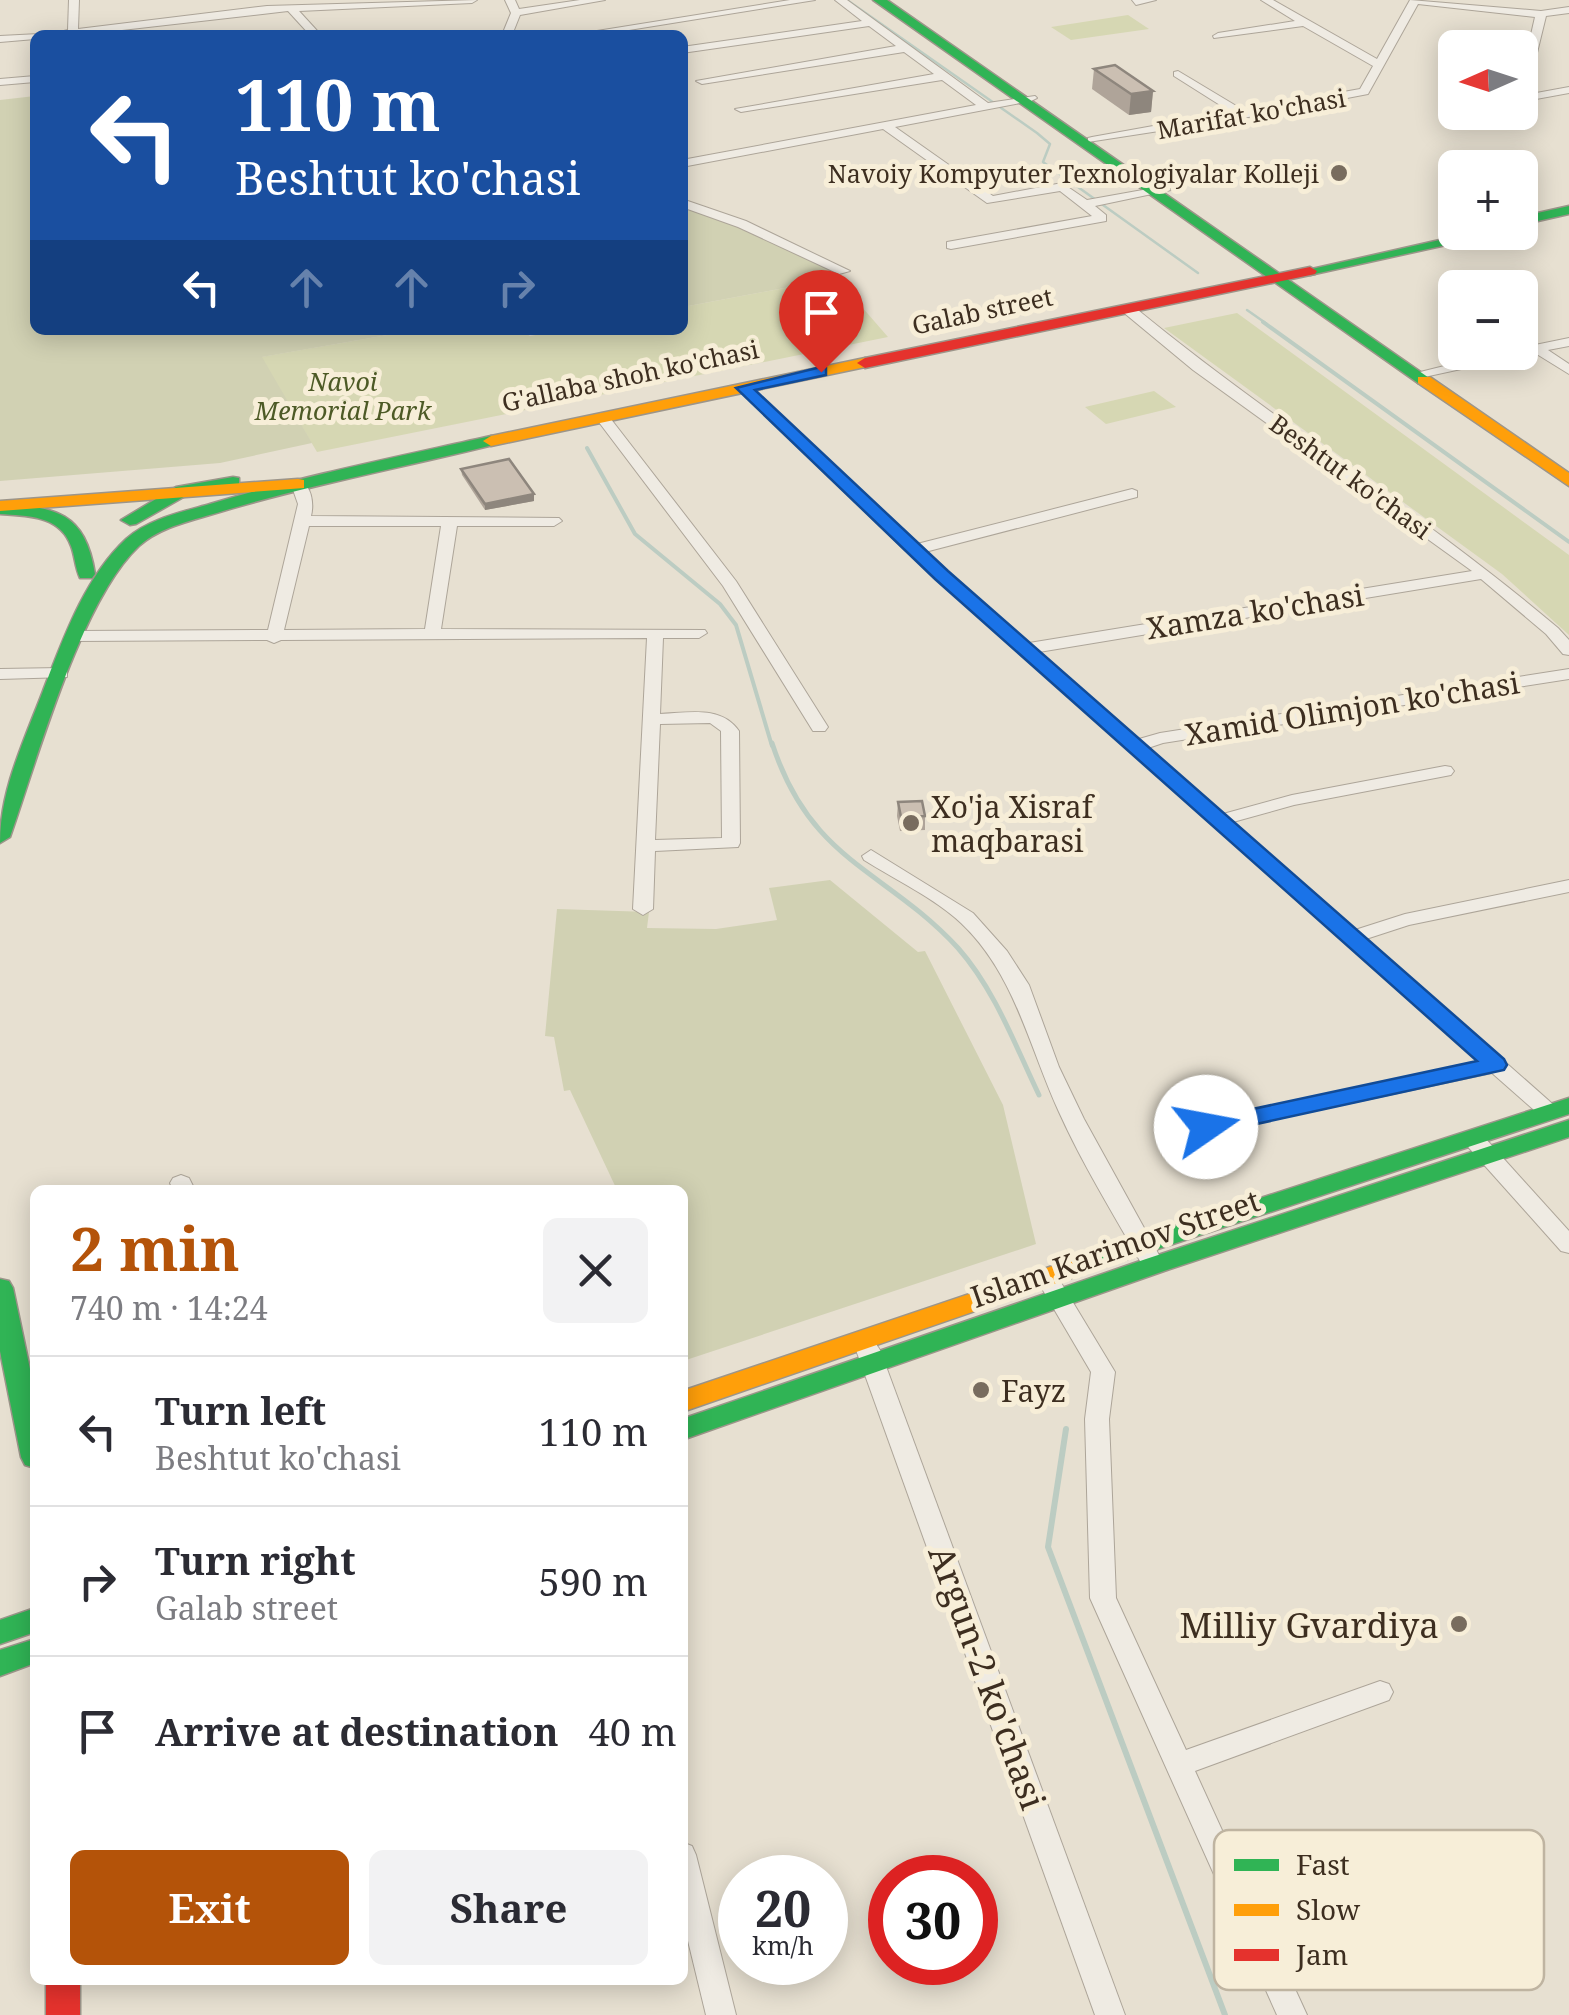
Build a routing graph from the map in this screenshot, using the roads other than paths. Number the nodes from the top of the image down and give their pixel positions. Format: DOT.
graph roads {
  1 [pos="74,0"];
  2 [pos="472,0"];
  3 [pos="510,0"];
  4 [pos="600,0"];
  5 [pos="810,0"];
  6 [pos="840,0"];
  7 [pos="879,0"];
  8 [pos="890,0"];
  9 [pos="1150,0"];
  10 [pos="1266,0"];
  11 [pos="1415,1"];
  12 [pos="1136,2"];
  13 [pos="265,4"];
  14 [pos="291,8"];
  15 [pos="1569,10"];
  16 [pos="516,13"];
  17 [pos="1541,14"];
  18 [pos="1306,22"];
  19 [pos="870,23"];
  20 [pos="146,29"];
  21 [pos="73,30"];
  22 [pos="311,30"];
  23 [pos="509,30"];
  24 [pos="610,30"];
  25 [pos="1537,30"];
  26 [pos="30,36"];
  27 [pos="1218,36"];
  28 [pos="0,39"];
  29 [pos="906,48"];
  30 [pos="688,49"];
  31 [pos="1378,64"];
  32 [pos="1178,74"];
  33 [pos="944,76"];
  34 [pos="30,79"];
  35 [pos="0,82"];
  36 [pos="702,82"];
  37 [pos="1569,90"];
  38 [pos="1538,96"];
  39 [pos="1026,99"];
  40 [pos="986,107"];
  41 [pos="741,109"];
  42 [pos="1243,115"];
  43 [pos="886,127"];
  44 [pos="1092,140"];
  45 [pos="688,163"];
  46 [pos="1160,191"];
  47 [pos="688,204"];
  48 [pos="1087,204"];
  49 [pos="1569,214"];
  50 [pos="1538,220"];
  51 [pos="1438,237"];
  52 [pos="1438,244"];
  53 [pos="951,245"];
  54 [pos="844,271"];
  55 [pos="1279,275"];
  56 [pos="1128,308"];
  57 [pos="1569,342"];
  58 [pos="1538,349"];
  59 [pos="1538,350"];
  60 [pos="1438,370"];
  61 [pos="1569,370"];
  62 [pos="1422,373"];
  63 [pos="744,388"];
  64 [pos="602,417"];
  65 [pos="1569,468"];
  66 [pos="1569,480"];
  67 [pos="298,484"];
  68 [pos="182,492"];
  69 [pos="1132,494"];
  70 [pos="0,507"];
  71 [pos="302,520"];
  72 [pos="450,520"];
  73 [pos="554,521"];
  74 [pos="914,550"];
  75 [pos="86,574"];
  76 [pos="1485,574"];
  77 [pos="699,633"];
  78 [pos="656,634"];
  79 [pos="75,636"];
  80 [pos="432,636"];
  81 [pos="274,638"];
  82 [pos="1025,649"];
  83 [pos="1569,650"];
  84 [pos="0,674"];
  85 [pos="61,674"];
  86 [pos="1569,674"];
  87 [pos="652,719"];
  88 [pos="819,728"];
  89 [pos="1136,746"];
  90 [pos="1445,771"];
  91 [pos="1220,820"];
  92 [pos="0,837"];
  93 [pos="646,846"];
  94 [pos="870,856"];
  95 [pos="1569,886"];
  96 [pos="644,909"];
  97 [pos="1352,938"];
  98 [pos="1496,1065"];
  99 [pos="1559,1109"];
  100 [pos="1206,1127"];
  101 [pos="1569,1128"];
  102 [pos="1472,1138"];
  103 [pos="1490,1156"];
  104 [pos="1569,1244"];
  105 [pos="1141,1245"];
  106 [pos="1155,1265"];
  107 [pos="0,1288"];
  108 [pos="1052,1288"];
  109 [pos="869,1352"];
  110 [pos="688,1400"];
  111 [pos="688,1427"];
  112 [pos="30,1433"];
  113 [pos="30,1622"];
  114 [pos="0,1632"];
  115 [pos="30,1652"];
  116 [pos="0,1663"];
  117 [pos="1380,1692"];
  118 [pos="1178,1765"];
  119 [pos="1214,1844"];
  120 [pos="688,1880"];
  121 [pos="63,1985"];
  122 [pos="1281,1990"];
  123 [pos="62,2015"];
  124 [pos="721,2015"];
  125 [pos="1110,2015"];
  126 [pos="1292,2015"];
  1 -- 21 [label="street"];
  2 -- 14 [label="street"];
  3 -- 16 [label="street"];
  4 -- 16 [label="street"];
  5 -- 24 [label="street"];
  6 -- 19 [label="street"];
  7 -- 39 [label="main road"];
  8 -- 39 [label="main road"];
  9 -- 12 [label="street"];
  10 -- 18 [label="street"];
  11 -- 17 [label="street"];
  11 -- 31 [label="street, Marifat ko'chasi"];
  13 -- 14 [label="street"];
  13 -- 20 [label="street"];
  14 -- 22 [label="street"];
  15 -- 17 [label="street"];
  16 -- 23 [label="street"];
  17 -- 25 [label="street"];
  18 -- 27 [label="street"];
  18 -- 31 [label="street"];
  19 -- 29 [label="street"];
  19 -- 30 [label="street"];
  26 -- 28 [label="street"];
  29 -- 33 [label="street"];
  29 -- 36 [label="street"];
  31 -- 42 [label="street, Marifat ko'chasi"];
  32 -- 42 [label="street"];
  33 -- 40 [label="street"];
  33 -- 41 [label="street"];
  34 -- 35 [label="street"];
  37 -- 38 [label="street"];
  39 -- 40 [label="street"];
  39 -- 44 [label="main road"];
  39 -- 46 [label="main road"];
  40 -- 43 [label="street"];
  42 -- 44 [label="street, Marifat ko'chasi"];
  43 -- 45 [label="street"];
  43 -- 48 [label="street"];
  44 -- 46 [label="main road"];
  46 -- 48 [label="street"];
  46 -- 55 [label="main road"];
  47 -- 54 [label="street"];
  48 -- 53 [label="street"];
  49 -- 50 [label="main road"];
  51 -- 55 [label="main road, G'allaba shoh ko'chasi"];
  52 -- 55 [label="main road, Galab street"];
  55 -- 56 [label="main road, Galab street"];
  55 -- 62 [label="main road"];
  55 -- 68 [label="main road, G'allaba shoh ko'chasi"];
  56 -- 63 [label="main road, Galab street"];
  56 -- 76 [label="street, Beshtut ko'chasi"];
  57 -- 58 [label="street"];
  59 -- 61 [label="street"];
  60 -- 62 [label="street"];
  62 -- 65 [label="main road"];
  62 -- 66 [label="main road"];
  63 -- 64 [label="main road, Galab street"];
  63 -- 74 [label="street"];
  64 -- 67 [label="main road, Galab street"];
  64 -- 88 [label="street"];
  67 -- 68 [label="main road, Galab street"];
  67 -- 71 [label="street"];
  67 -- 79 [label="main road"];
  68 -- 70 [label="main road"];
  68 -- 75 [label="main road"];
  69 -- 74 [label="street"];
  70 -- 75 [label="main road"];
  71 -- 72 [label="street"];
  71 -- 81 [label="street"];
  72 -- 73 [label="street"];
  72 -- 80 [label="street"];
  74 -- 82 [label="street"];
  75 -- 79 [label="main road"];
  76 -- 82 [label="street, Xamza ko'chasi"];
  76 -- 83 [label="street, Beshtut ko'chasi"];
  77 -- 78 [label="street"];
  78 -- 80 [label="street"];
  78 -- 87 [label="street"];
  79 -- 81 [label="street"];
  79 -- 85 [label="main road"];
  80 -- 81 [label="street"];
  82 -- 89 [label="street"];
  84 -- 85 [label="street"];
  85 -- 92 [label="main road"];
  86 -- 89 [label="street, Xamid Olimjon ko'chasi"];
  87 -- 93 [label="street"];
  87 -- 93 [label="street"];
  89 -- 91 [label="street"];
  90 -- 91 [label="street"];
  91 -- 97 [label="street"];
  93 -- 96 [label="street"];
  94 -- 105 [label="street"];
  95 -- 97 [label="street"];
  97 -- 98 [label="street"];
  98 -- 99 [label="street"];
  98 -- 100 [label="street"];
  99 -- 102 [label="main road, Islam Karimov Street"];
  101 -- 103 [label="main road, Islam Karimov Street"];
  102 -- 103 [label="street"];
  102 -- 105 [label="main road, Islam Karimov Street"];
  103 -- 104 [label="street"];
  103 -- 106 [label="main road, Islam Karimov Street"];
  105 -- 106 [label="street"];
  105 -- 108 [label="main road, Islam Karimov Street"];
  106 -- 108 [label="main road, Islam Karimov Street"];
  107 -- 112 [label="main road"];
  108 -- 109 [label="main road, Islam Karimov Street"];
  108 -- 118 [label="street"];
  109 -- 110 [label="main road, Islam Karimov Street"];
  109 -- 111 [label="main road, Islam Karimov Street"];
  109 -- 125 [label="street, Argun-2 ko'chasi"];
  113 -- 114 [label="main road"];
  115 -- 116 [label="main road"];
  117 -- 118 [label="street"];
  118 -- 119 [label="street"];
  120 -- 124 [label="street"];
  121 -- 123 [label="main road"];
  122 -- 126 [label="street"];
}
